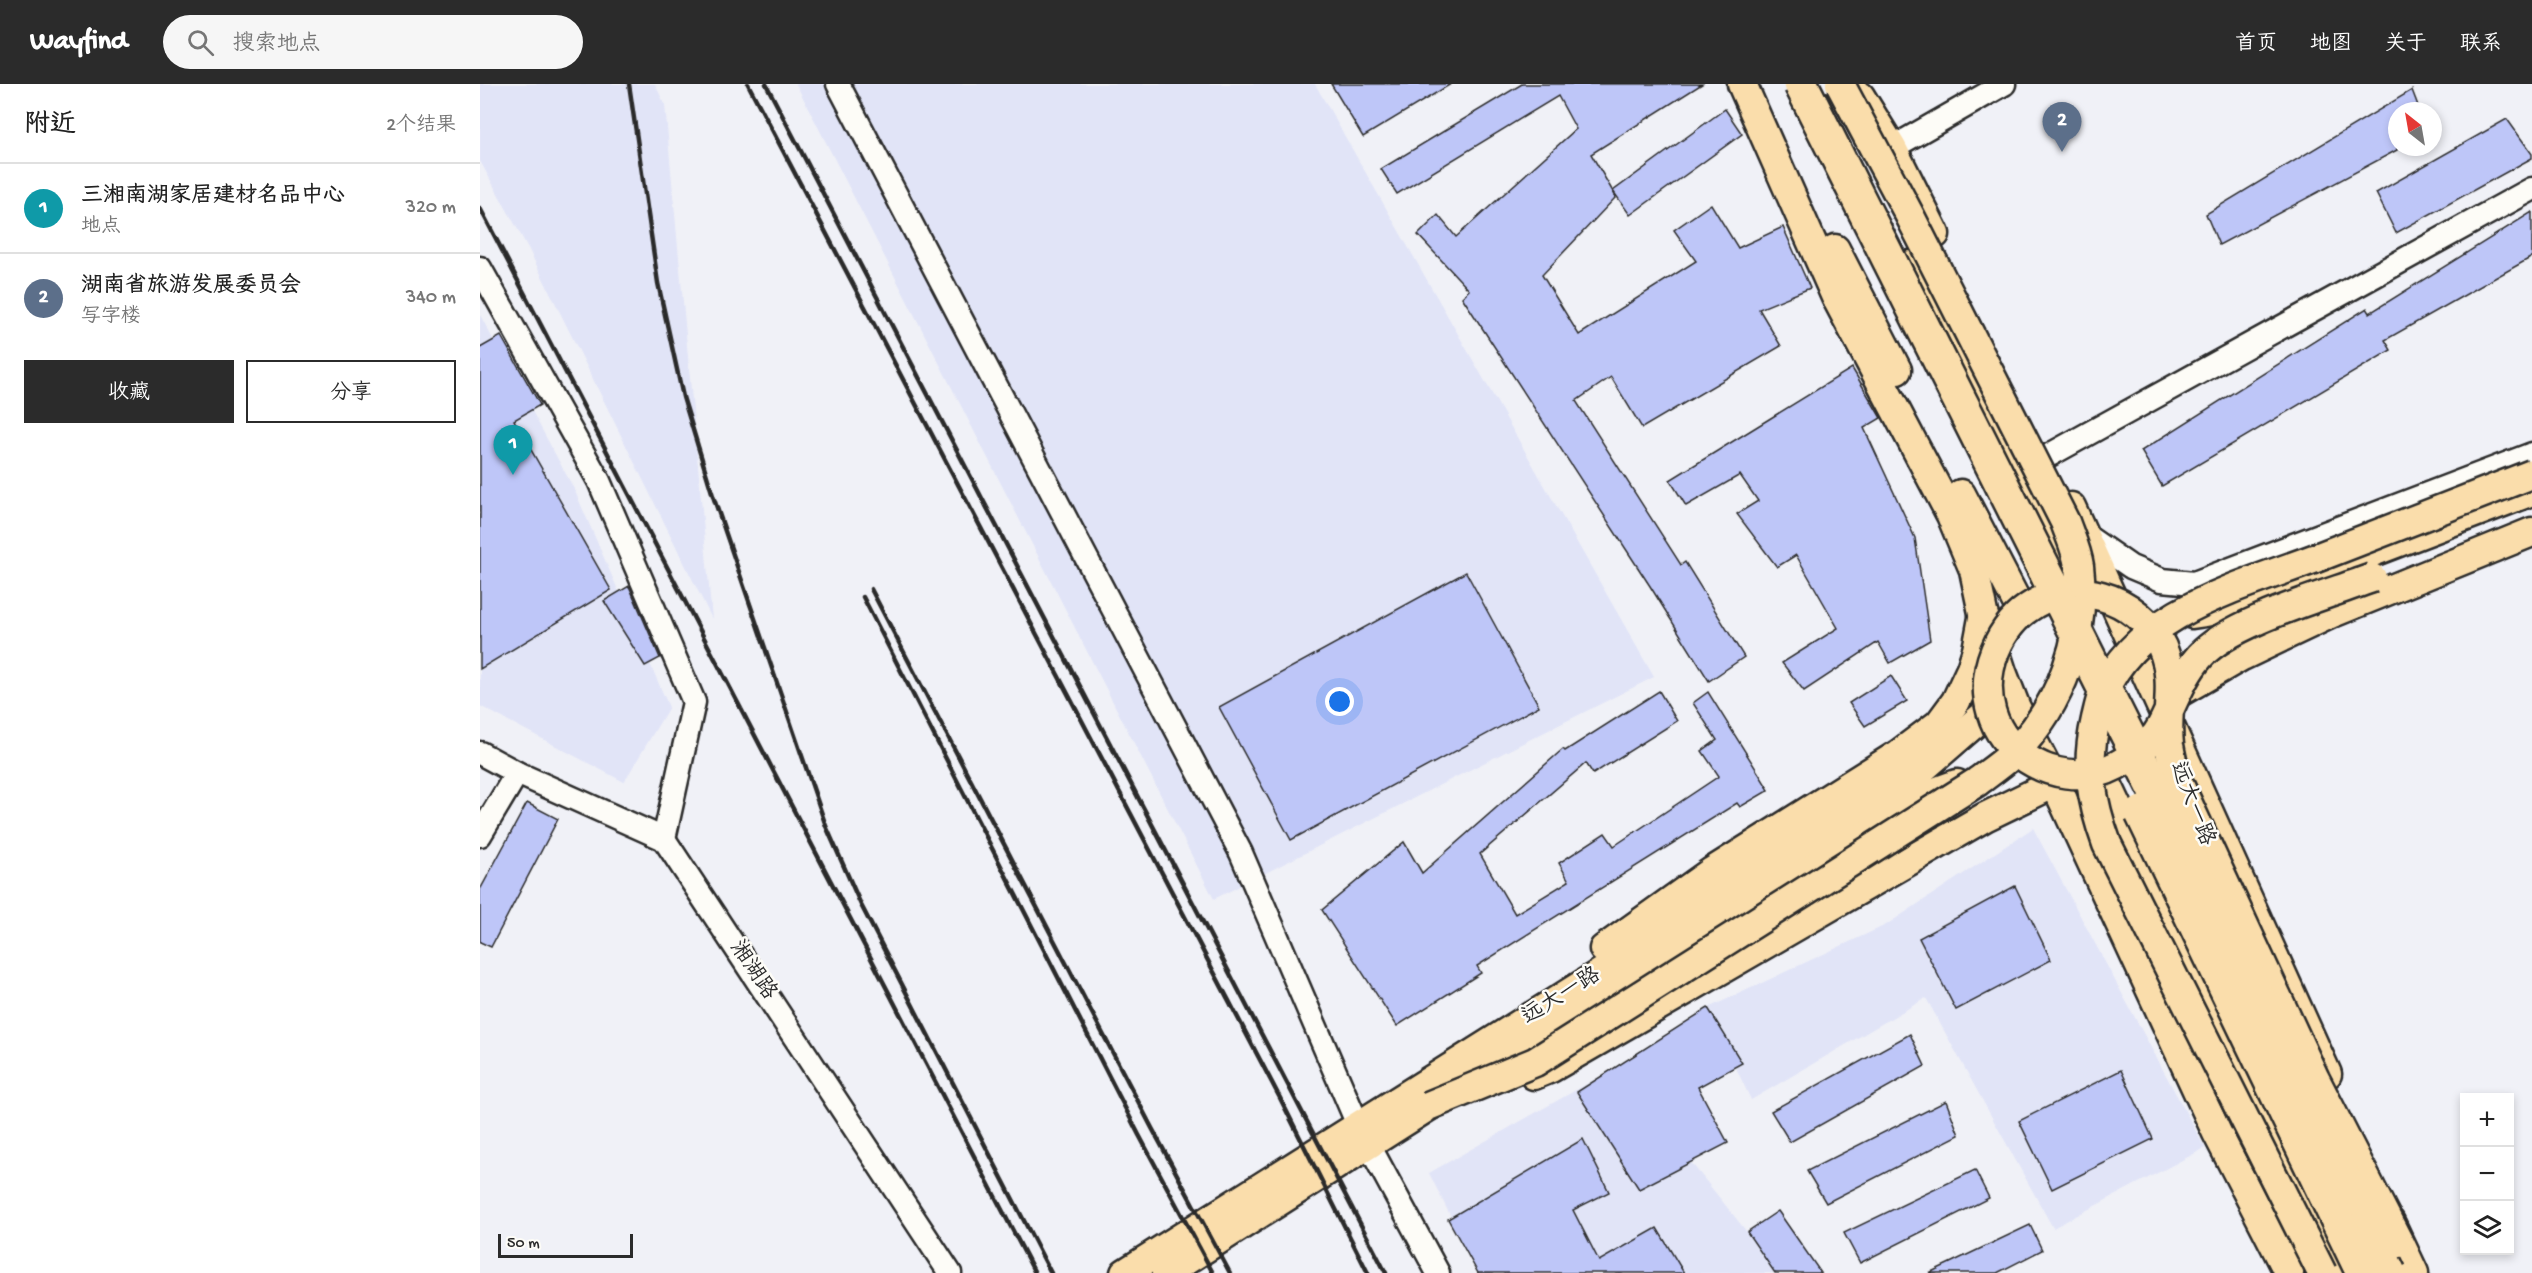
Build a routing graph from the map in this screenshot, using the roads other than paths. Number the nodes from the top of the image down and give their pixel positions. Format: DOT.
graph roads {
  1 [pos="838,84"];
  2 [pos="1742,84"];
  3 [pos="1779,84"];
  4 [pos="1801,84"];
  5 [pos="1818,84"];
  6 [pos="1840,84"];
  7 [pos="1852,84"];
  8 [pos="2004,84"];
  9 [pos="1892,148"];
  10 [pos="1794,182"];
  11 [pos="2532,189"];
  12 [pos="480,268"];
  13 [pos="2532,454"];
  14 [pos="2046,457"];
  15 [pos="2532,474"];
  16 [pos="2532,491"];
  17 [pos="2532,516"];
  18 [pos="2532,532"];
  19 [pos="2085,535"];
  20 [pos="2367,567"];
  21 [pos="2076,593"];
  22 [pos="2022,612"];
  23 [pos="1983,613"];
  24 [pos="2139,616"];
  25 [pos="2165,703"];
  26 [pos="1991,709"];
  27 [pos="480,753"];
  28 [pos="2025,758"];
  29 [pos="2101,771"];
  30 [pos="517,773"];
  31 [pos="2055,783"];
  32 [pos="480,836"];
  33 [pos="664,839"];
  34 [pos="1489,1043"];
  35 [pos="1428,1107"];
  36 [pos="1369,1136"];
  37 [pos="2394,1258"];
  38 [pos="950,1273"];
  39 [pos="1125,1273"];
  40 [pos="1166,1273"];
  41 [pos="1438,1273"];
  42 [pos="2289,1273"];
  43 [pos="2322,1273"];
  44 [pos="2338,1273"];
  45 [pos="2364,1273"];
  46 [pos="2414,1273"];
  1 -- 36 [label="street"];
  2 -- 10 [label="main road"];
  3 -- 45 [label="highway, bridge"];
  4 -- 37 [label="highway, bridge"];
  5 -- 21 [label="main road"];
  6 -- 35 [label="main road, bridge"];
  7 -- 9 [label="main road"];
  8 -- 9 [label="street"];
  9 -- 14 [label="main road"];
  10 -- 22 [label="main road"];
  10 -- 23 [label="main road"];
  11 -- 14 [label="street"];
  12 -- 33 [label="street"];
  13 -- 19 [label="street"];
  14 -- 19 [label="main road"];
  15 -- 43 [label="main road, bridge"];
  16 -- 20 [label="main road, 远大一路"];
  17 -- 20 [label="main road, 远大一路"];
  18 -- 25 [label="main road"];
  19 -- 25 [label="main road"];
  20 -- 24 [label="main road, 远大一路, bridge"];
  20 -- 25 [label="main road, 远大一路, bridge"];
  21 -- 22 [label="main road, bridge"];
  21 -- 24 [label="main road, bridge"];
  22 -- 26 [label="main road, bridge"];
  23 -- 31 [label="main road"];
  23 -- 34 [label="main road"];
  24 -- 25 [label="main road, bridge"];
  25 -- 29 [label="main road, bridge"];
  25 -- 37 [label="main road, 远大一路, bridge"];
  26 -- 28 [label="main road, bridge"];
  26 -- 34 [label="main road, 远大一路"];
  27 -- 30 [label="street"];
  28 -- 29 [label="main road, bridge"];
  28 -- 35 [label="main road, 远大一路, bridge"];
  29 -- 44 [label="main road"];
  30 -- 32 [label="street"];
  30 -- 33 [label="street"];
  31 -- 36 [label="main road"];
  31 -- 42 [label="main road"];
  33 -- 38 [label="street, 湘湖路"];
  34 -- 36 [label="main road, 远大一路"];
  35 -- 36 [label="main road, 远大一路"];
  36 -- 39 [label="main road, 远大一路"];
  36 -- 40 [label="main road, 远大一路"];
  36 -- 41 [label="street"];
  37 -- 46 [label="main road, 远大一路"];
}
